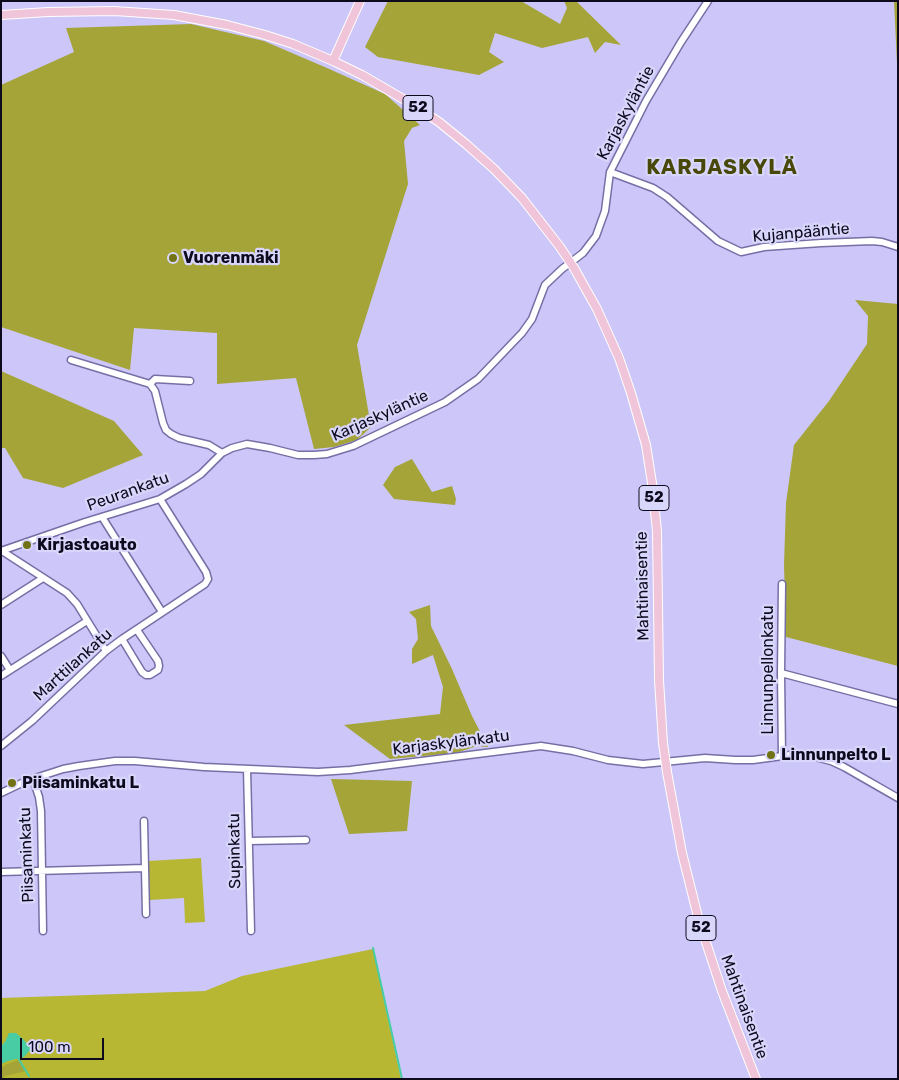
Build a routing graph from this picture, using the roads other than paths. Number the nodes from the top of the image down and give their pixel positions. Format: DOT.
graph roads {
  1 [pos="360,1"];
  2 [pos="708,1"];
  3 [pos="1,15"];
  4 [pos="333,61"];
  5 [pos="610,172"];
  6 [pos="898,247"];
  7 [pos="71,360"];
  8 [pos="190,381"];
  9 [pos="150,384"];
  10 [pos="222,453"];
  11 [pos="314,455"];
  12 [pos="160,498"];
  13 [pos="102,517"];
  14 [pos="2,551"];
  15 [pos="43,578"];
  16 [pos="782,584"];
  17 [pos="1,605"];
  18 [pos="162,612"];
  19 [pos="88,621"];
  20 [pos="137,630"];
  21 [pos="122,639"];
  22 [pos="106,651"];
  23 [pos="1,656"];
  24 [pos="10,670"];
  25 [pos="781,673"];
  26 [pos="1,676"];
  27 [pos="898,704"];
  28 [pos="1,746"];
  29 [pos="782,756"];
  30 [pos="247,769"];
  31 [pos="33,779"];
  32 [pos="1,793"];
  33 [pos="898,798"];
  34 [pos="144,821"];
  35 [pos="306,840"];
  36 [pos="249,841"];
  37 [pos="145,868"];
  38 [pos="43,871"];
  39 [pos="1,872"];
  40 [pos="146,914"];
  41 [pos="43,931"];
  42 [pos="252,931"];
  43 [pos="756,1079"];
  1 -- 4 [label="main road"];
  2 -- 5 [label="street, Karjaskyläntie"];
  3 -- 4 [label="main road, 52"];
  4 -- 43 [label="main road, Mahtinaisentie / 52, bridge"];
  5 -- 6 [label="street, Kujanpääntie"];
  5 -- 11 [label="street, Karjaskyläntie"];
  7 -- 9 [label="street"];
  8 -- 9 [label="street"];
  9 -- 10 [label="street"];
  10 -- 11 [label="street, Peurankatu"];
  10 -- 12 [label="street, Peurankatu"];
  12 -- 13 [label="street, Peurankatu"];
  12 -- 18 [label="street, Marttilankatu"];
  13 -- 14 [label="street, Peurankatu"];
  13 -- 18 [label="street"];
  14 -- 15 [label="street"];
  15 -- 17 [label="street"];
  15 -- 19 [label="street"];
  16 -- 25 [label="street, Linnunpellonkatu"];
  18 -- 20 [label="street, Marttilankatu"];
  19 -- 22 [label="street"];
  19 -- 24 [label="street"];
  20 -- 21 [label="street, Marttilankatu"];
  20 -- 21 [label="street"];
  21 -- 22 [label="street, Marttilankatu"];
  22 -- 28 [label="street, Marttilankatu"];
  23 -- 24 [label="street"];
  24 -- 26 [label="street"];
  25 -- 27 [label="street"];
  25 -- 29 [label="street, Linnunpellonkatu"];
  29 -- 30 [label="street, Karjaskylänkatu"];
  29 -- 33 [label="street, Karjaskylänkatu"];
  30 -- 31 [label="street, Karjaskylänkatu"];
  30 -- 36 [label="street, Supinkatu"];
  31 -- 32 [label="street, Karjaskylänkatu"];
  31 -- 38 [label="street, Piisaminkatu"];
  34 -- 37 [label="street"];
  35 -- 36 [label="street"];
  36 -- 42 [label="street, Supinkatu"];
  37 -- 38 [label="street"];
  37 -- 40 [label="street"];
  38 -- 39 [label="street"];
  38 -- 41 [label="street, Piisaminkatu"];
}
